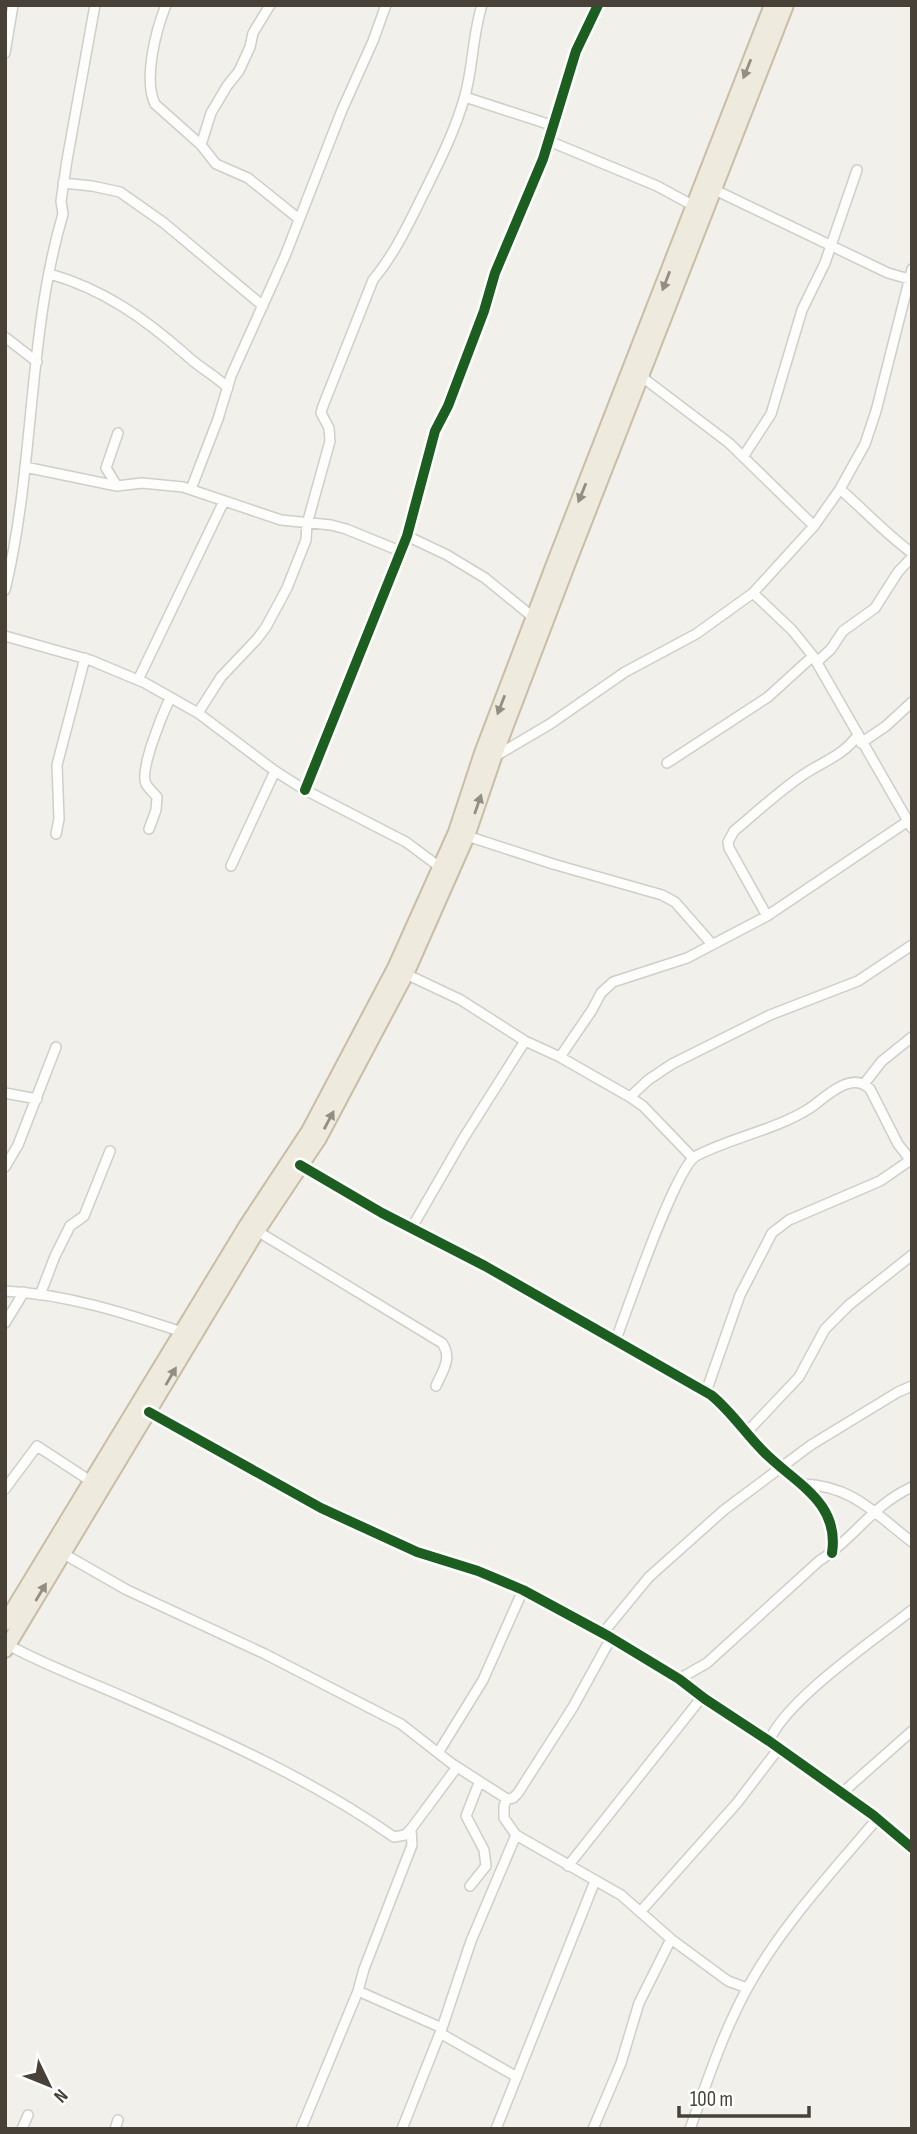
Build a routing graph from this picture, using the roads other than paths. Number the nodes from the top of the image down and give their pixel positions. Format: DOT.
graph roads {
  1 [pos="13,5"];
  2 [pos="95,5"];
  3 [pos="166,5"];
  4 [pos="270,5"];
  5 [pos="386,5"];
  6 [pos="482,5"];
  7 [pos="598,5"];
  8 [pos="772,5"];
  9 [pos="786,5"];
  10 [pos="5,53"];
  11 [pos="465,97"];
  12 [pos="554,125"];
  13 [pos="549,141"];
  14 [pos="201,145"];
  15 [pos="857,170"];
  16 [pos="63,183"];
  17 [pos="713,189"];
  18 [pos="694,206"];
  19 [pos="299,219"];
  20 [pos="829,245"];
  21 [pos="912,269"];
  22 [pos="50,274"];
  23 [pos="909,279"];
  24 [pos="263,306"];
  25 [pos="5,337"];
  26 [pos="37,362"];
  27 [pos="642,377"];
  28 [pos="228,388"];
  29 [pos="118,433"];
  30 [pos="743,457"];
  31 [pos="25,467"];
  32 [pos="117,486"];
  33 [pos="191,489"];
  34 [pos="840,489"];
  35 [pos="224,501"];
  36 [pos="307,524"];
  37 [pos="814,526"];
  38 [pos="407,536"];
  39 [pos="400,551"];
  40 [pos="912,555"];
  41 [pos="5,590"];
  42 [pos="753,593"];
  43 [pos="534,618"];
  44 [pos="5,636"];
  45 [pos="85,658"];
  46 [pos="815,659"];
  47 [pos="138,680"];
  48 [pos="170,698"];
  49 [pos="912,702"];
  50 [pos="198,713"];
  51 [pos="859,739"];
  52 [pos="494,757"];
  53 [pos="667,763"];
  54 [pos="275,771"];
  55 [pos="305,790"];
  56 [pos="910,825"];
  57 [pos="149,829"];
  58 [pos="55,834"];
  59 [pos="467,836"];
  60 [pos="230,866"];
  61 [pos="441,868"];
  62 [pos="767,916"];
  63 [pos="711,943"];
  64 [pos="912,945"];
  65 [pos="406,974"];
  66 [pos="912,1037"];
  67 [pos="526,1041"];
  68 [pos="56,1047"];
  69 [pos="560,1057"];
  70 [pos="864,1084"];
  71 [pos="5,1093"];
  72 [pos="630,1097"];
  73 [pos="37,1099"];
  74 [pos="110,1151"];
  75 [pos="693,1158"];
  76 [pos="911,1160"];
  77 [pos="300,1165"];
  78 [pos="5,1167"];
  79 [pos="411,1229"];
  80 [pos="257,1231"];
  81 [pos="912,1255"];
  82 [pos="5,1291"];
  83 [pos="24,1292"];
  84 [pos="40,1295"];
  85 [pos="5,1322"];
  86 [pos="182,1332"];
  87 [pos="615,1342"];
  88 [pos="436,1386"];
  89 [pos="912,1386"];
  90 [pos="706,1392"];
  91 [pos="149,1412"];
  92 [pos="747,1432"];
  93 [pos="780,1468"];
  94 [pos="92,1482"];
  95 [pos="803,1484"];
  96 [pos="912,1487"];
  97 [pos="5,1489"];
  98 [pos="875,1511"];
  99 [pos="912,1542"];
  100 [pos="832,1553"];
  101 [pos="64,1554"];
  102 [pos="523,1590"];
  103 [pos="912,1610"];
  104 [pos="5,1623"];
  105 [pos="607,1636"];
  106 [pos="7,1648"];
  107 [pos="679,1679"];
  108 [pos="702,1697"];
  109 [pos="912,1731"];
  110 [pos="769,1741"];
  111 [pos="779,1748"];
  112 [pos="438,1753"];
  113 [pos="457,1767"];
  114 [pos="479,1783"];
  115 [pos="842,1793"];
  116 [pos="507,1799"];
  117 [pos="877,1819"];
  118 [pos="411,1829"];
  119 [pos="516,1835"];
  120 [pos="912,1848"];
  121 [pos="568,1866"];
  122 [pos="595,1881"];
  123 [pos="470,1886"];
  124 [pos="641,1911"];
  125 [pos="671,1939"];
  126 [pos="747,1989"];
  127 [pos="359,1992"];
  128 [pos="441,2030"];
  129 [pos="517,2077"];
  130 [pos="28,2115"];
  131 [pos="22,2129"];
  132 [pos="301,2129"];
  133 [pos="402,2129"];
  134 [pos="496,2129"];
  135 [pos="593,2129"];
  136 [pos="690,2129"];
  1 -- 10 [label="street"];
  2 -- 16 [label="street"];
  3 -- 14 [label="street"];
  4 -- 14 [label="street"];
  5 -- 19 [label="street"];
  6 -- 11 [label="street"];
  7 -- 12 [label="street"];
  8 -- 18 [label="highway, one-way"];
  9 -- 17 [label="highway"];
  11 -- 12 [label="street"];
  11 -- 36 [label="street"];
  12 -- 13 [label="street"];
  13 -- 18 [label="street"];
  13 -- 38 [label="street"];
  14 -- 19 [label="street"];
  15 -- 20 [label="street"];
  16 -- 22 [label="street"];
  16 -- 24 [label="street"];
  17 -- 20 [label="street"];
  17 -- 27 [label="highway"];
  18 -- 43 [label="highway, one-way"];
  19 -- 24 [label="street"];
  20 -- 23 [label="street"];
  20 -- 30 [label="street"];
  21 -- 23 [label="street"];
  22 -- 26 [label="street"];
  22 -- 28 [label="street"];
  23 -- 34 [label="street"];
  24 -- 28 [label="street"];
  25 -- 26 [label="street"];
  26 -- 31 [label="street"];
  27 -- 30 [label="street"];
  27 -- 52 [label="highway"];
  28 -- 33 [label="street"];
  29 -- 32 [label="street"];
  30 -- 37 [label="street"];
  31 -- 32 [label="street"];
  31 -- 41 [label="street"];
  32 -- 33 [label="street"];
  33 -- 35 [label="street"];
  34 -- 37 [label="street"];
  34 -- 40 [label="street"];
  35 -- 36 [label="street"];
  35 -- 47 [label="street"];
  36 -- 39 [label="street"];
  36 -- 50 [label="street"];
  37 -- 42 [label="street"];
  38 -- 39 [label="street"];
  38 -- 43 [label="street"];
  39 -- 55 [label="street"];
  40 -- 46 [label="street"];
  42 -- 46 [label="street"];
  42 -- 52 [label="street"];
  43 -- 61 [label="highway, one-way"];
  44 -- 45 [label="street"];
  45 -- 47 [label="street"];
  45 -- 58 [label="street"];
  46 -- 51 [label="street"];
  46 -- 53 [label="street"];
  47 -- 48 [label="street"];
  48 -- 50 [label="street"];
  48 -- 57 [label="street"];
  49 -- 51 [label="street"];
  50 -- 54 [label="street"];
  51 -- 56 [label="street"];
  51 -- 62 [label="street"];
  59 -- 52 [label="highway, one-way"];
  54 -- 55 [label="street"];
  54 -- 60 [label="street"];
  55 -- 61 [label="street"];
  56 -- 62 [label="street"];
  59 -- 63 [label="street"];
  59 -- 65 [label="highway"];
  61 -- 86 [label="highway"];
  62 -- 63 [label="street"];
  63 -- 69 [label="street"];
  64 -- 72 [label="street"];
  65 -- 67 [label="street"];
  77 -- 65 [label="highway, one-way"];
  66 -- 70 [label="street"];
  67 -- 69 [label="street"];
  67 -- 79 [label="street"];
  68 -- 73 [label="street"];
  69 -- 72 [label="street"];
  70 -- 75 [label="street"];
  70 -- 76 [label="street"];
  71 -- 73 [label="street"];
  72 -- 75 [label="street"];
  73 -- 78 [label="street"];
  74 -- 84 [label="street"];
  75 -- 87 [label="street"];
  76 -- 90 [label="street"];
  77 -- 79 [label="street"];
  77 -- 80 [label="highway"];
  79 -- 87 [label="street"];
  80 -- 88 [label="street"];
  91 -- 80 [label="highway, one-way"];
  81 -- 92 [label="street"];
  82 -- 83 [label="street"];
  83 -- 84 [label="street"];
  83 -- 85 [label="street"];
  84 -- 86 [label="street"];
  86 -- 94 [label="highway"];
  87 -- 90 [label="street"];
  89 -- 93 [label="street"];
  90 -- 92 [label="street"];
  91 -- 101 [label="highway"];
  91 -- 102 [label="street"];
  92 -- 93 [label="street"];
  93 -- 95 [label="street"];
  93 -- 105 [label="street"];
  94 -- 97 [label="street"];
  94 -- 104 [label="highway"];
  95 -- 98 [label="street"];
  95 -- 100 [label="street"];
  96 -- 98 [label="street"];
  98 -- 99 [label="street"];
  98 -- 100 [label="street"];
  100 -- 107 [label="street"];
  106 -- 101 [label="highway, one-way"];
  101 -- 112 [label="street"];
  102 -- 105 [label="street"];
  102 -- 112 [label="street"];
  103 -- 110 [label="street"];
  105 -- 107 [label="street"];
  105 -- 116 [label="street"];
  106 -- 118 [label="street"];
  107 -- 108 [label="street"];
  108 -- 110 [label="street"];
  108 -- 121 [label="street"];
  109 -- 115 [label="street"];
  110 -- 111 [label="street"];
  111 -- 115 [label="street"];
  111 -- 124 [label="street"];
  112 -- 113 [label="street"];
  113 -- 114 [label="street"];
  113 -- 118 [label="street"];
  114 -- 116 [label="street"];
  114 -- 123 [label="street"];
  115 -- 117 [label="street"];
  116 -- 119 [label="street"];
  117 -- 120 [label="street"];
  117 -- 126 [label="street"];
  118 -- 127 [label="street"];
  119 -- 121 [label="street"];
  119 -- 128 [label="street"];
  121 -- 122 [label="street"];
  122 -- 124 [label="street"];
  122 -- 129 [label="street"];
  124 -- 125 [label="street"];
  125 -- 126 [label="street"];
  125 -- 135 [label="street"];
  126 -- 136 [label="street"];
  127 -- 128 [label="street"];
  127 -- 132 [label="street"];
  128 -- 129 [label="street"];
  128 -- 133 [label="street"];
  129 -- 134 [label="street"];
  130 -- 131 [label="street"];
}
